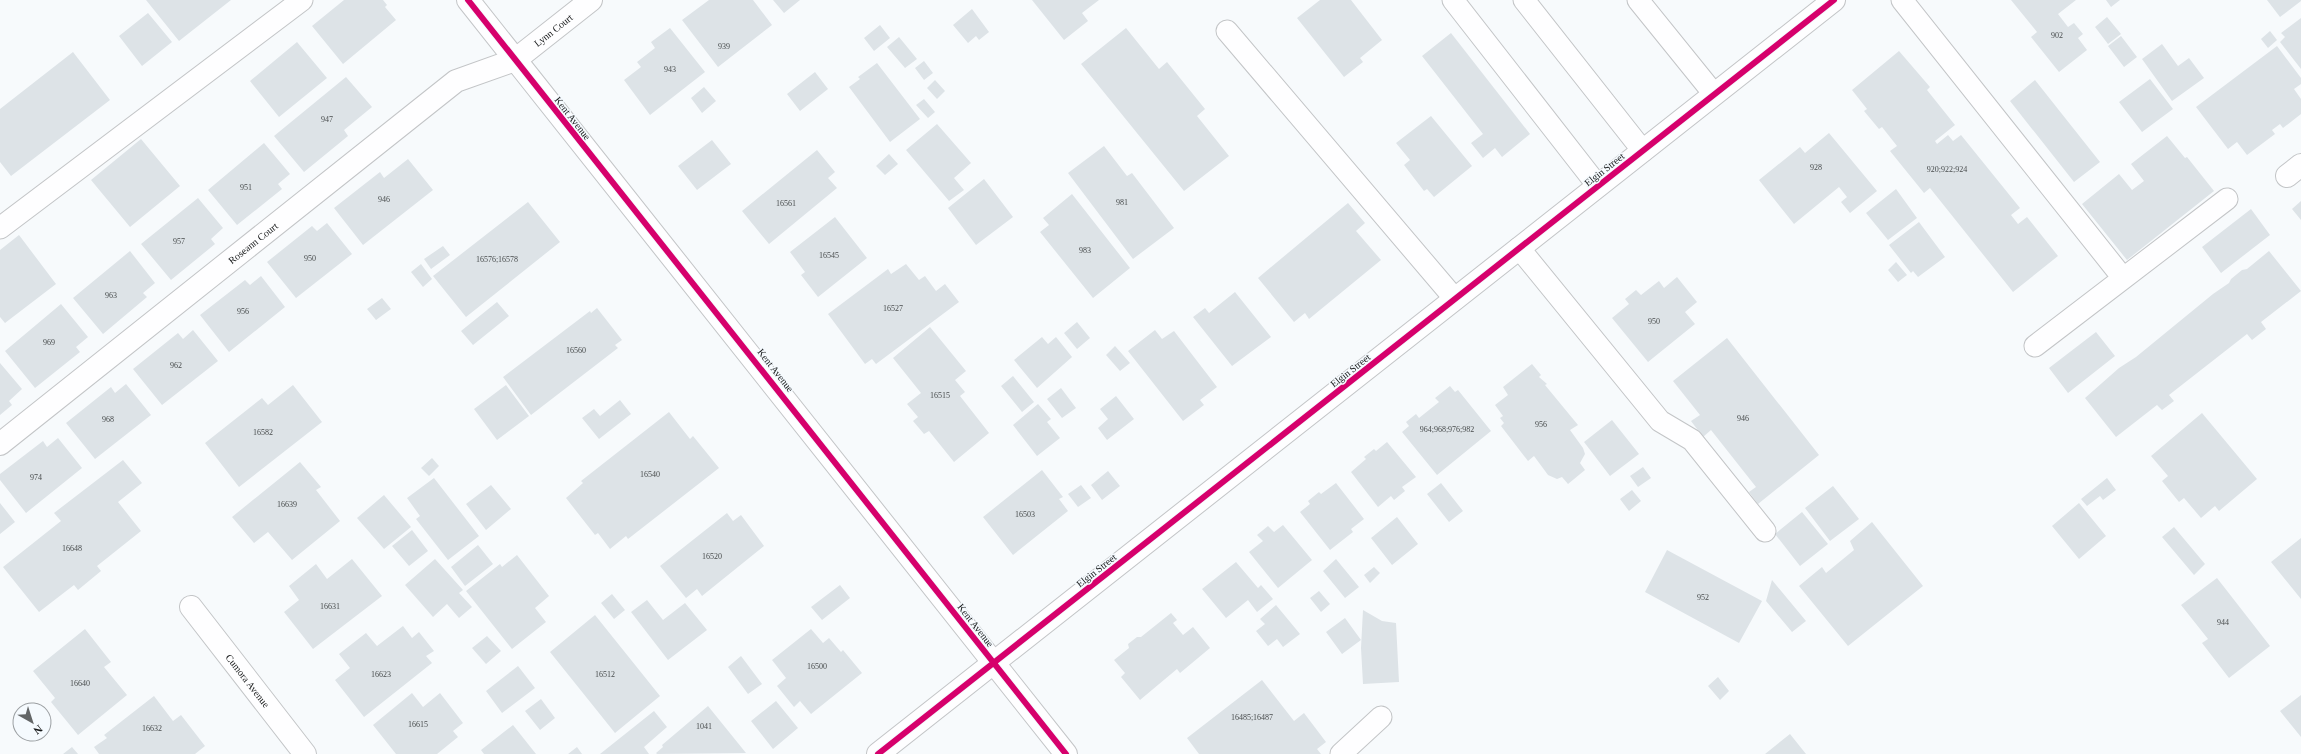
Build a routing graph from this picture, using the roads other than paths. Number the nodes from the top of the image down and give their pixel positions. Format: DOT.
graph roads {
  1 [pos="302,0"];
  2 [pos="468,0"];
  3 [pos="591,0"];
  4 [pos="1453,0"];
  5 [pos="1524,0"];
  6 [pos="1638,0"];
  7 [pos="1834,0"];
  8 [pos="1902,0"];
  9 [pos="1228,31"];
  10 [pos="515,60"];
  11 [pos="1714,94"];
  12 [pos="1643,151"];
  13 [pos="1598,186"];
  14 [pos="2226,199"];
  15 [pos="0,228"];
  16 [pos="1519,248"];
  17 [pos="2123,278"];
  18 [pos="1455,299"];
  19 [pos="2034,346"];
  20 [pos="0,444"];
  21 [pos="1765,531"];
  22 [pos="191,607"];
  23 [pos="994,664"];
  24 [pos="1381,717"];
  25 [pos="1059,751"];
  26 [pos="305,754"];
  27 [pos="878,754"];
  28 [pos="1341,754"];
  1 -- 15 [label="lane"];
  2 -- 10 [label="street, Kent Avenue"];
  3 -- 10 [label="street, Lynn Court"];
  4 -- 13 [label="lane"];
  5 -- 12 [label="lane"];
  6 -- 11 [label="lane"];
  7 -- 11 [label="street, Elgin Street"];
  8 -- 17 [label="lane"];
  9 -- 18 [label="lane"];
  10 -- 20 [label="street, Roseann Court"];
  10 -- 23 [label="street, Kent Avenue"];
  11 -- 12 [label="street, Elgin Street"];
  12 -- 13 [label="street, Elgin Street"];
  13 -- 16 [label="street, Elgin Street"];
  14 -- 17 [label="lane"];
  16 -- 18 [label="street, Elgin Street"];
  16 -- 21 [label="lane"];
  17 -- 19 [label="lane"];
  18 -- 23 [label="street, Elgin Street"];
  22 -- 26 [label="street, Cumora Avenue"];
  23 -- 25 [label="street, Kent Avenue"];
  23 -- 27 [label="street, Elgin Street"];
  24 -- 28 [label="lane"];
}
